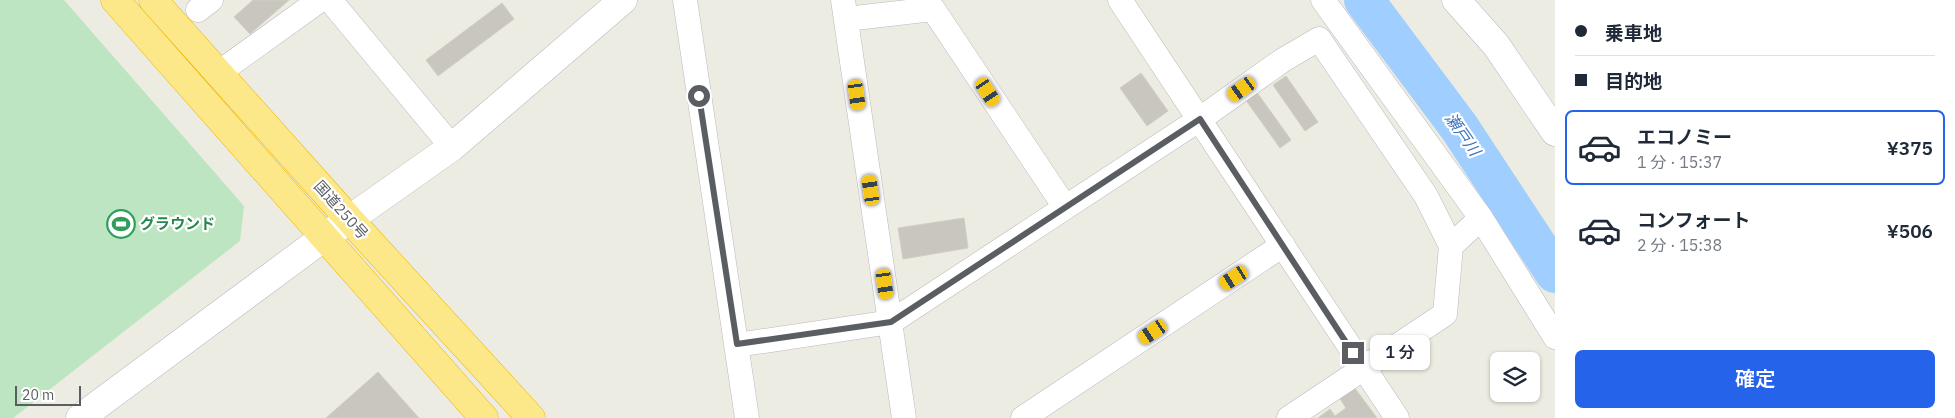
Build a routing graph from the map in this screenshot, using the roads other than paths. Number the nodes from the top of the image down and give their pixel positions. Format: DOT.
graph roads {
  1 [pos="115,0"];
  2 [pos="152,0"];
  3 [pos="320,0"];
  4 [pos="330,0"];
  5 [pos="624,0"];
  6 [pos="685,0"];
  7 [pos="1120,0"];
  8 [pos="1323,0"];
  9 [pos="1456,0"];
  10 [pos="845,9"];
  11 [pos="218,74"];
  12 [pos="1200,119"];
  13 [pos="1555,132"];
  14 [pos="452,147"];
  15 [pos="1065,207"];
  16 [pos="1481,218"];
  17 [pos="350,220"];
  18 [pos="323,238"];
  19 [pos="1283,245"];
  20 [pos="1451,246"];
  21 [pos="891,322"];
  22 [pos="1555,337"];
  23 [pos="737,344"];
  24 [pos="1363,368"];
  25 [pos="80,418"];
  26 [pos="484,418"];
  27 [pos="531,418"];
  28 [pos="747,418"];
  29 [pos="904,418"];
  30 [pos="1023,418"];
  31 [pos="1288,418"];
  32 [pos="1397,418"];
  1 -- 18 [label="highway, 国道250号"];
  2 -- 11 [label="highway, 国道250号"];
  3 -- 11 [label="street"];
  4 -- 14 [label="street"];
  5 -- 14 [label="street"];
  6 -- 23 [label="street"];
  7 -- 12 [label="street"];
  8 -- 16 [label="street"];
  9 -- 13 [label="street"];
  10 -- 15 [label="street"];
  10 -- 21 [label="street"];
  11 -- 17 [label="highway, 国道250号"];
  12 -- 15 [label="street"];
  12 -- 19 [label="street"];
  12 -- 20 [label="street"];
  14 -- 17 [label="street"];
  15 -- 21 [label="street"];
  16 -- 20 [label="street"];
  16 -- 22 [label="street"];
  17 -- 18 [label="street"];
  17 -- 27 [label="highway, 国道250号"];
  18 -- 25 [label="street"];
  18 -- 26 [label="highway, 国道250号"];
  19 -- 24 [label="street"];
  19 -- 30 [label="street"];
  20 -- 24 [label="street"];
  21 -- 23 [label="street"];
  21 -- 29 [label="street"];
  23 -- 28 [label="street"];
  24 -- 31 [label="street"];
  24 -- 32 [label="street"];
}
